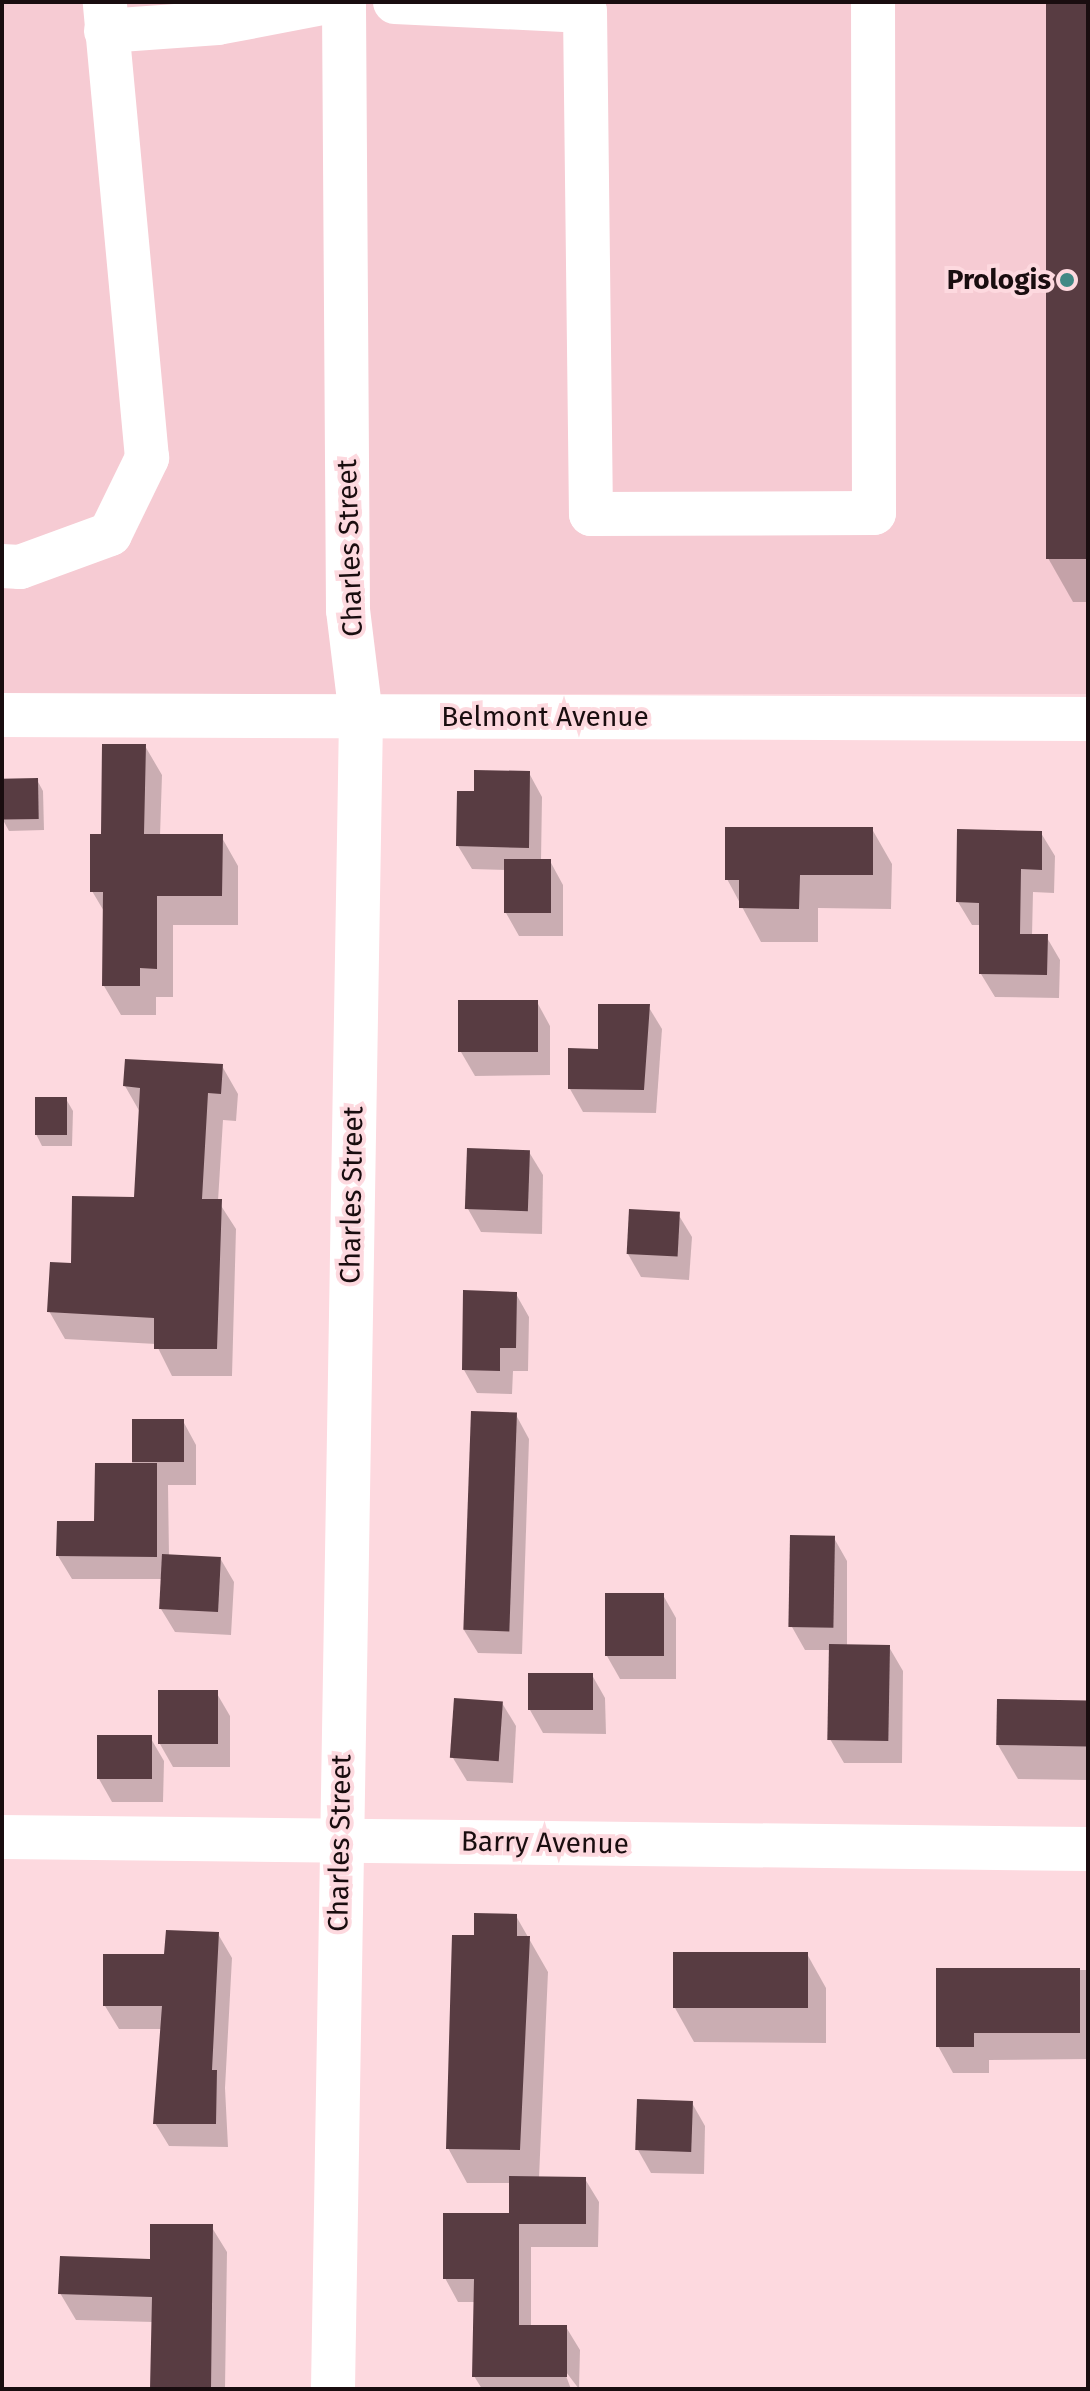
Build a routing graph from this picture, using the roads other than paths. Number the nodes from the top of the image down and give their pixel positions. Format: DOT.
graph roads {
  1 [pos="328,2"];
  2 [pos="344,2"];
  3 [pos="395,2"];
  4 [pos="873,2"];
  5 [pos="105,16"];
  6 [pos="2,566"];
  7 [pos="2,715"];
  8 [pos="361,716"];
  9 [pos="1088,719"];
  10 [pos="2,1837"];
  11 [pos="339,1841"];
  12 [pos="1088,1849"];
  13 [pos="333,2389"];
  1 -- 5 [label="street"];
  2 -- 8 [label="street, Charles Street"];
  3 -- 4 [label="street"];
  5 -- 6 [label="street"];
  7 -- 8 [label="street, Belmont Avenue"];
  8 -- 9 [label="street, Belmont Avenue"];
  8 -- 11 [label="street, Charles Street"];
  10 -- 11 [label="street, Barry Avenue"];
  11 -- 12 [label="street, Barry Avenue"];
  11 -- 13 [label="street, Charles Street"];
}
